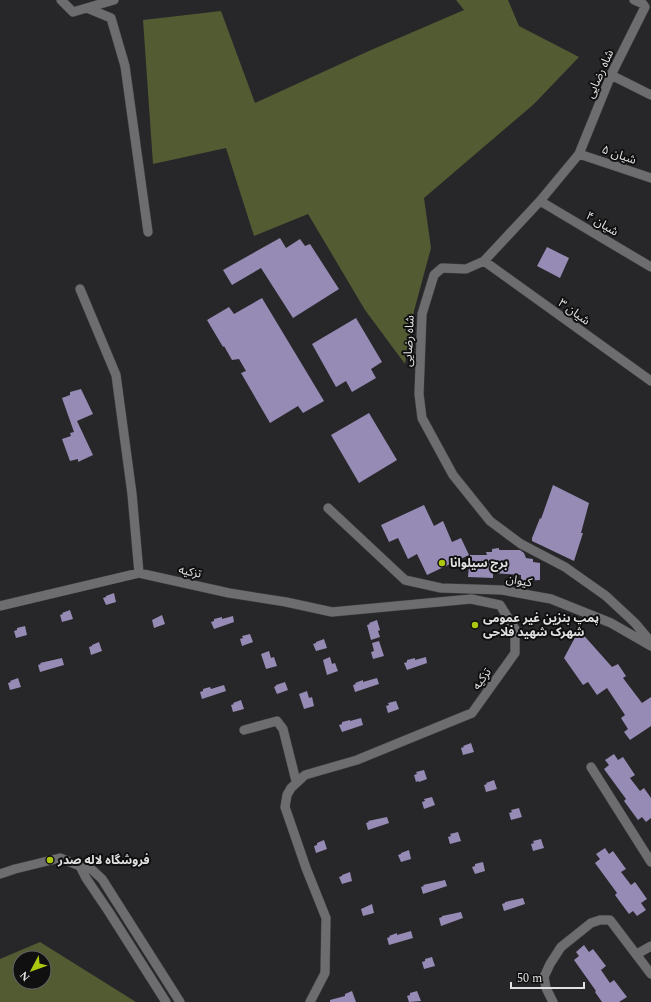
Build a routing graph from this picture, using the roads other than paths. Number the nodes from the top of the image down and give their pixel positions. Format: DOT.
graph roads {
  1 [pos="61,0"];
  2 [pos="114,0"];
  3 [pos="634,0"];
  4 [pos="87,8"];
  5 [pos="611,75"];
  6 [pos="651,95"];
  7 [pos="579,154"];
  8 [pos="651,178"];
  9 [pos="540,201"];
  10 [pos="148,232"];
  11 [pos="484,261"];
  12 [pos="651,267"];
  13 [pos="80,289"];
  14 [pos="651,381"];
  15 [pos="328,508"];
  16 [pos="139,573"];
  17 [pos="0,606"];
  18 [pos="651,642"];
  19 [pos="651,646"];
  20 [pos="244,730"];
  21 [pos="591,767"];
  22 [pos="296,782"];
  23 [pos="650,857"];
  24 [pos="80,866"];
  25 [pos="0,874"];
  26 [pos="651,946"];
  27 [pos="637,954"];
  28 [pos="651,974"];
  29 [pos="166,1002"];
  30 [pos="180,1002"];
  31 [pos="310,1002"];
  32 [pos="553,1002"];
  1 -- 4 [label="street"];
  2 -- 4 [label="street"];
  3 -- 5 [label="street, شاه رضایی"];
  4 -- 10 [label="street"];
  5 -- 6 [label="street"];
  5 -- 7 [label="street, شاه رضایی"];
  7 -- 8 [label="street, شیان ۵"];
  7 -- 9 [label="street, شاه رضایی"];
  9 -- 11 [label="street, شاه رضایی"];
  9 -- 12 [label="street, شیان ۴"];
  11 -- 14 [label="street, شیان ۳"];
  11 -- 18 [label="street, شاه رضایی"];
  13 -- 16 [label="street"];
  15 -- 19 [label="street, کیوان"];
  16 -- 17 [label="street"];
  16 -- 22 [label="street, تزکیه"];
  20 -- 22 [label="street"];
  21 -- 23 [label="street"];
  22 -- 31 [label="street"];
  24 -- 25 [label="street"];
  24 -- 29 [label="street"];
  24 -- 30 [label="street"];
  26 -- 27 [label="street"];
  27 -- 28 [label="street"];
  27 -- 32 [label="street"];
}
